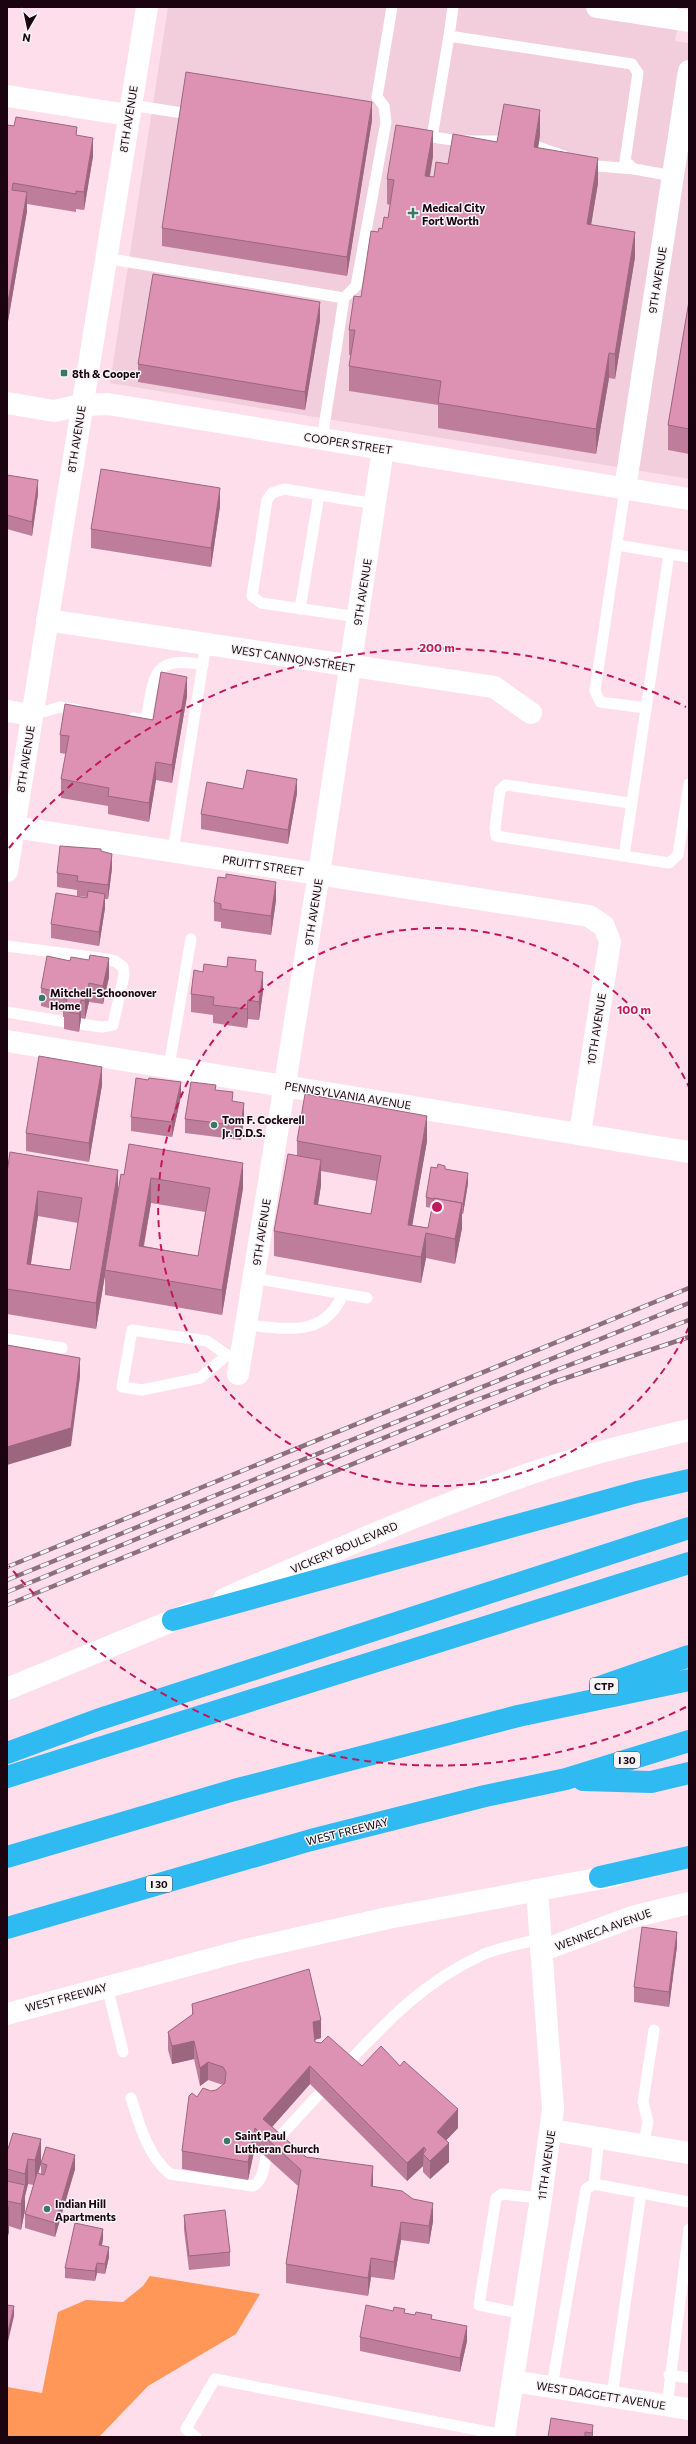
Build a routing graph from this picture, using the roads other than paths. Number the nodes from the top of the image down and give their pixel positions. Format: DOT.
graph roads {
  1 [pos="147,7"];
  2 [pos="392,7"];
  3 [pos="453,7"];
  4 [pos="597,7"];
  5 [pos="689,21"];
  6 [pos="449,36"];
  7 [pos="689,71"];
  8 [pos="7,96"];
  9 [pos="129,110"];
  10 [pos="183,114"];
  11 [pos="502,141"];
  12 [pos="538,146"];
  13 [pos="634,169"];
  14 [pos="673,176"];
  15 [pos="105,258"];
  16 [pos="344,298"];
  17 [pos="7,403"];
  18 [pos="82,405"];
  19 [pos="322,439"];
  20 [pos="383,449"];
  21 [pos="625,489"];
  22 [pos="319,495"];
  23 [pos="689,499"];
  24 [pos="375,504"];
  25 [pos="617,545"];
  26 [pos="669,554"];
  27 [pos="689,557"];
  28 [pos="300,609"];
  29 [pos="358,617"];
  30 [pos="47,620"];
  31 [pos="204,654"];
  32 [pos="350,667"];
  33 [pos="646,708"];
  34 [pos="7,711"];
  35 [pos="92,712"];
  36 [pos="531,713"];
  37 [pos="32,715"];
  38 [pos="123,716"];
  39 [pos="689,784"];
  40 [pos="630,803"];
  41 [pos="14,827"];
  42 [pos="173,851"];
  43 [pos="624,856"];
  44 [pos="7,871"];
  45 [pos="319,873"];
  46 [pos="604,926"];
  47 [pos="192,939"];
  48 [pos="7,946"];
  49 [pos="7,1012"];
  50 [pos="66,1022"];
  51 [pos="80,1024"];
  52 [pos="7,1041"];
  53 [pos="169,1066"];
  54 [pos="284,1084"];
  55 [pos="580,1133"];
  56 [pos="689,1152"];
  57 [pos="253,1278"];
  58 [pos="343,1294"];
  59 [pos="367,1298"];
  60 [pos="246,1325"];
  61 [pos="7,1339"];
  62 [pos="62,1348"];
  63 [pos="235,1362"];
  64 [pos="689,1430"];
  65 [pos="689,1480"];
  66 [pos="689,1528"];
  67 [pos="689,1563"];
  68 [pos="173,1620"];
  69 [pos="689,1656"];
  70 [pos="689,1680"];
  71 [pos="7,1689"];
  72 [pos="518,1716"];
  73 [pos="689,1741"];
  74 [pos="7,1753"];
  75 [pos="689,1773"];
  76 [pos="7,1777"];
  77 [pos="566,1779"];
  78 [pos="7,1857"];
  79 [pos="689,1857"];
  80 [pos="689,1864"];
  81 [pos="600,1877"];
  82 [pos="537,1891"];
  83 [pos="689,1903"];
  84 [pos="7,1928"];
  85 [pos="541,1945"];
  86 [pos="107,1986"];
  87 [pos="7,2014"];
  88 [pos="654,2030"];
  89 [pos="122,2052"];
  90 [pos="343,2068"];
  91 [pos="320,2093"];
  92 [pos="132,2098"];
  93 [pos="552,2130"];
  94 [pos="599,2138"];
  95 [pos="272,2145"];
  96 [pos="643,2146"];
  97 [pos="689,2153"];
  98 [pos="266,2156"];
  99 [pos="594,2184"];
  100 [pos="641,2192"];
  101 [pos="542,2198"];
  102 [pos="689,2202"];
  103 [pos="689,2229"];
  104 [pos="523,2314"];
  105 [pos="669,2375"];
  106 [pos="689,2378"];
  107 [pos="513,2381"];
  108 [pos="552,2386"];
  109 [pos="612,2396"];
  110 [pos="667,2406"];
  111 [pos="689,2409"];
  112 [pos="504,2436"];
  113 [pos="196,2437"];
  1 -- 9 [label="street, 8TH AVENUE"];
  2 -- 16 [label="lane"];
  3 -- 6 [label="lane"];
  4 -- 5 [label="street"];
  6 -- 11 [label="lane"];
  6 -- 13 [label="lane"];
  7 -- 14 [label="street, 9TH AVENUE"];
  8 -- 9 [label="street"];
  9 -- 10 [label="lane"];
  9 -- 15 [label="street, 8TH AVENUE"];
  12 -- 13 [label="lane"];
  13 -- 14 [label="lane"];
  14 -- 21 [label="street, 9TH AVENUE"];
  15 -- 16 [label="lane"];
  15 -- 18 [label="street, 8TH AVENUE"];
  16 -- 19 [label="lane"];
  17 -- 18 [label="street, COOPER STREET"];
  18 -- 19 [label="street, COOPER STREET"];
  18 -- 30 [label="street, 8TH AVENUE"];
  19 -- 20 [label="street, COOPER STREET"];
  20 -- 21 [label="street, COOPER STREET"];
  20 -- 24 [label="street, 9TH AVENUE"];
  21 -- 23 [label="street, COOPER STREET"];
  21 -- 25 [label="lane"];
  22 -- 24 [label="lane"];
  22 -- 28 [label="lane"];
  22 -- 28 [label="lane"];
  24 -- 29 [label="street, 9TH AVENUE"];
  25 -- 26 [label="lane"];
  25 -- 33 [label="lane"];
  26 -- 27 [label="lane"];
  26 -- 33 [label="lane"];
  28 -- 29 [label="lane"];
  29 -- 32 [label="street, 9TH AVENUE"];
  30 -- 31 [label="street, WEST CANNON STREET"];
  30 -- 37 [label="street, 8TH AVENUE"];
  31 -- 32 [label="street, WEST CANNON STREET"];
  31 -- 38 [label="lane"];
  31 -- 42 [label="lane"];
  32 -- 36 [label="street, WEST CANNON STREET"];
  32 -- 45 [label="street, 9TH AVENUE"];
  33 -- 40 [label="lane"];
  34 -- 37 [label="street"];
  35 -- 37 [label="lane"];
  37 -- 41 [label="street, 8TH AVENUE"];
  39 -- 43 [label="lane"];
  40 -- 43 [label="lane"];
  40 -- 43 [label="lane"];
  41 -- 42 [label="street, PRUITT STREET"];
  41 -- 44 [label="street, 8TH AVENUE"];
  42 -- 45 [label="street, PRUITT STREET"];
  45 -- 46 [label="street, PRUITT STREET"];
  45 -- 54 [label="street, 9TH AVENUE"];
  46 -- 55 [label="street, 10TH AVENUE"];
  47 -- 53 [label="lane"];
  48 -- 51 [label="lane"];
  49 -- 50 [label="lane"];
  52 -- 53 [label="street, PENNSYLVANIA AVENUE"];
  53 -- 54 [label="street, PENNSYLVANIA AVENUE"];
  54 -- 55 [label="street, PENNSYLVANIA AVENUE"];
  54 -- 57 [label="street, 9TH AVENUE"];
  55 -- 56 [label="street, PENNSYLVANIA AVENUE"];
  57 -- 58 [label="lane"];
  57 -- 60 [label="street, 9TH AVENUE"];
  58 -- 59 [label="lane"];
  58 -- 60 [label="lane"];
  60 -- 63 [label="street, 9TH AVENUE"];
  61 -- 62 [label="lane"];
  63 -- 63 [label="lane"];
  64 -- 68 [label="street, VICKERY BOULEVARD"];
  65 -- 68 [label="highway"];
  66 -- 74 [label="highway"];
  67 -- 76 [label="highway"];
  68 -- 71 [label="street, VICKERY BOULEVARD"];
  69 -- 72 [label="highway, CTP"];
  70 -- 72 [label="highway"];
  72 -- 78 [label="highway"];
  73 -- 77 [label="highway, WEST FREEWAY / I 30"];
  75 -- 77 [label="highway"];
  77 -- 84 [label="highway, WEST FREEWAY / I 30"];
  79 -- 81 [label="highway"];
  80 -- 81 [label="street, WEST FREEWAY"];
  81 -- 82 [label="street, WEST FREEWAY"];
  82 -- 85 [label="street, 11TH AVENUE"];
  82 -- 86 [label="street, WEST FREEWAY"];
  83 -- 85 [label="street, WENNECA AVENUE"];
  85 -- 90 [label="lane"];
  85 -- 93 [label="street, 11TH AVENUE"];
  86 -- 87 [label="street, WEST FREEWAY"];
  86 -- 89 [label="lane"];
  88 -- 96 [label="lane"];
  91 -- 95 [label="lane"];
  92 -- 98 [label="lane"];
  93 -- 94 [label="street"];
  93 -- 101 [label="street, 11TH AVENUE"];
  94 -- 96 [label="street"];
  94 -- 99 [label="lane"];
  96 -- 97 [label="street"];
  99 -- 100 [label="lane"];
  99 -- 108 [label="lane"];
  100 -- 102 [label="lane"];
  100 -- 109 [label="lane"];
  101 -- 104 [label="street, 11TH AVENUE"];
  101 -- 104 [label="lane"];
  103 -- 105 [label="lane"];
  104 -- 107 [label="street, 11TH AVENUE"];
  105 -- 106 [label="lane"];
  105 -- 110 [label="lane"];
  107 -- 108 [label="street, WEST DAGGETT AVENUE"];
  107 -- 112 [label="street, 11TH AVENUE"];
  108 -- 109 [label="street, WEST DAGGETT AVENUE"];
  109 -- 110 [label="street, WEST DAGGETT AVENUE"];
  110 -- 111 [label="street, WEST DAGGETT AVENUE"];
  112 -- 113 [label="lane"];
}
